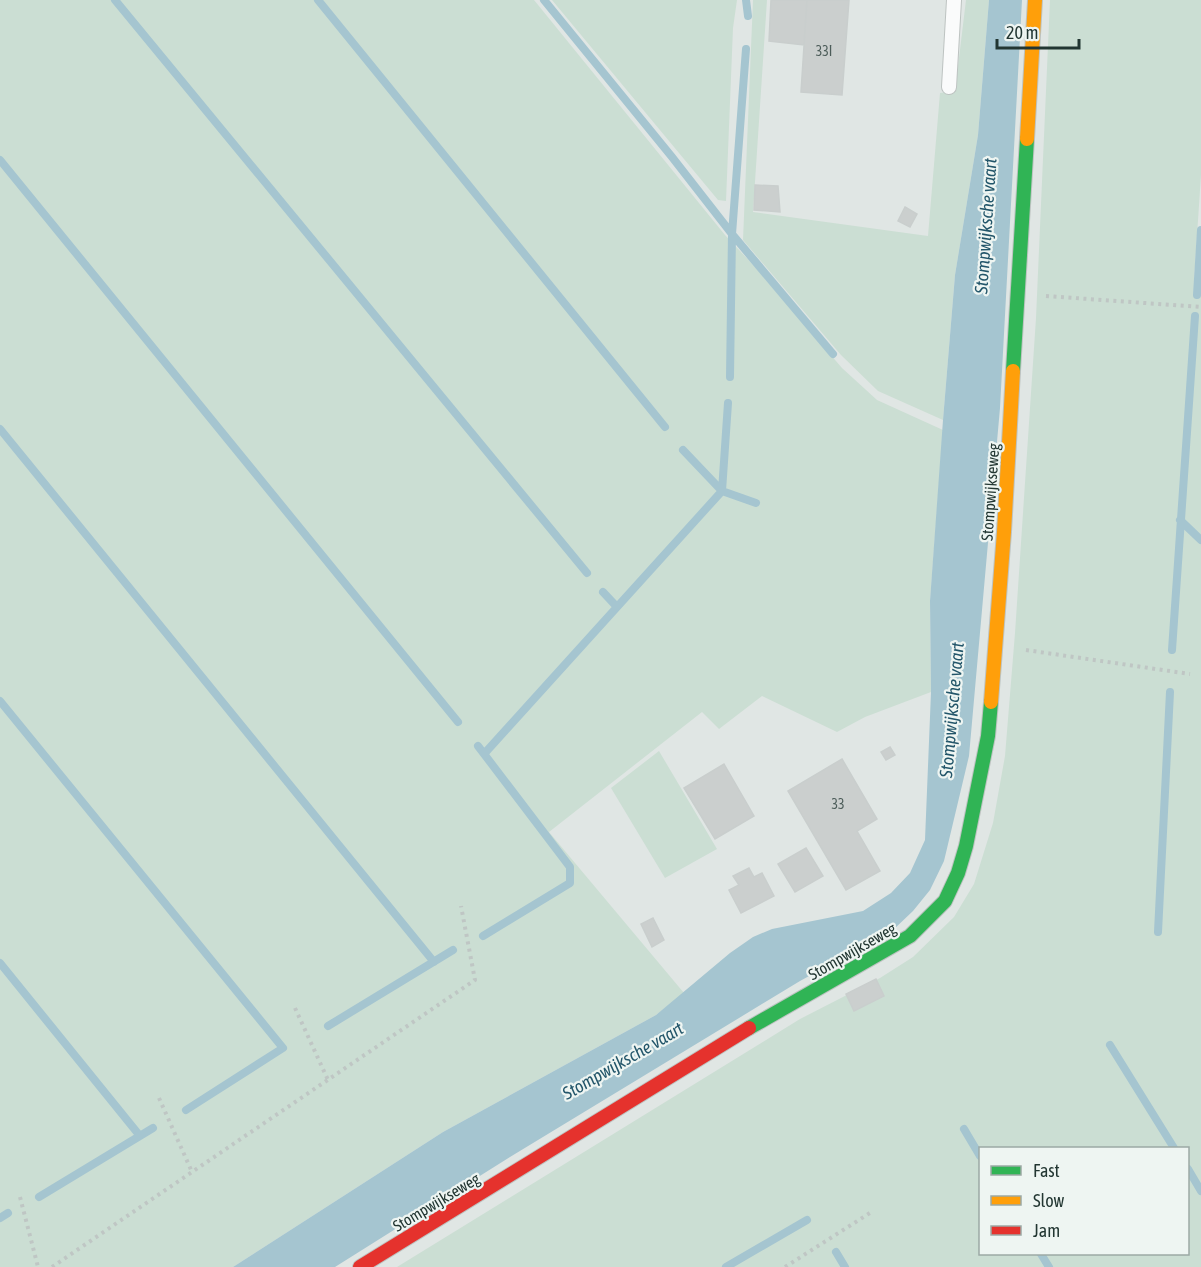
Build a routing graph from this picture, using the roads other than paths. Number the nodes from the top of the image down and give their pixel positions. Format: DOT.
graph roads {
  1 [pos="954,0"];
  2 [pos="1035,0"];
  3 [pos="949,87"];
  4 [pos="360,1267"];
  1 -- 3 [label="lane"];
  2 -- 4 [label="street, Stompwijkseweg"];
}
